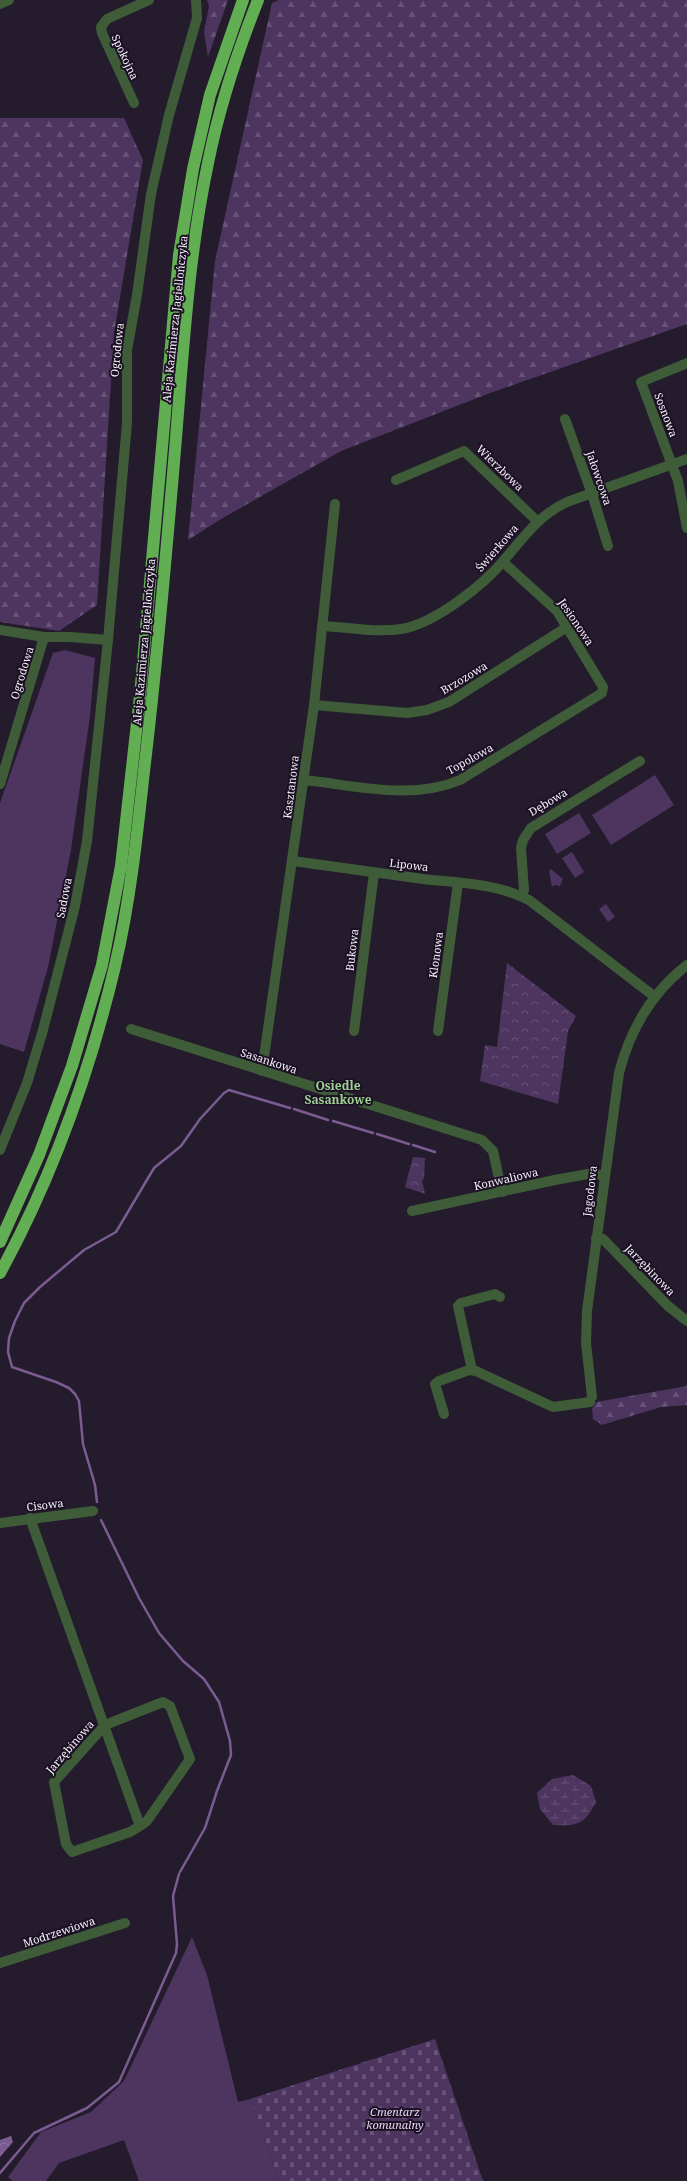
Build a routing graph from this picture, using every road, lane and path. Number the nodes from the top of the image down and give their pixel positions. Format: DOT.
graph roads {
  1 [pos="9,0"];
  2 [pos="149,0"];
  3 [pos="243,0"];
  4 [pos="258,0"];
  5 [pos="196,2"];
  6 [pos="0,4"];
  7 [pos="134,103"];
  8 [pos="687,362"];
  9 [pos="565,419"];
  10 [pos="687,459"];
  11 [pos="672,464"];
  12 [pos="396,480"];
  13 [pos="592,494"];
  14 [pos="335,504"];
  15 [pos="537,521"];
  16 [pos="687,528"];
  17 [pos="608,546"];
  18 [pos="503,562"];
  19 [pos="322,626"];
  20 [pos="567,627"];
  21 [pos="0,630"];
  22 [pos="44,637"];
  23 [pos="108,640"];
  24 [pos="603,687"];
  25 [pos="314,705"];
  26 [pos="640,762"];
  27 [pos="304,780"];
  28 [pos="0,784"];
  29 [pos="293,861"];
  30 [pos="374,873"];
  31 [pos="458,883"];
  32 [pos="521,896"];
  33 [pos="687,965"];
  34 [pos="655,997"];
  35 [pos="130,1029"];
  36 [pos="354,1031"];
  37 [pos="438,1031"];
  38 [pos="262,1071"];
  39 [pos="0,1150"];
  40 [pos="604,1176"];
  41 [pos="502,1192"];
  42 [pos="412,1211"];
  43 [pos="596,1238"];
  44 [pos="0,1242"];
  45 [pos="0,1272"];
  46 [pos="500,1297"];
  47 [pos="687,1320"];
  48 [pos="472,1370"];
  49 [pos="444,1414"];
  50 [pos="93,1511"];
  51 [pos="30,1518"];
  52 [pos="0,1523"];
  53 [pos="105,1725"];
  54 [pos="140,1826"];
  55 [pos="124,1923"];
  56 [pos="0,1963"];
  1 -- 6 [label="street"];
  2 -- 7 [label="street, Spokojna"];
  3 -- 44 [label="highway, Aleja Kazimierza Jagiellończyka"];
  4 -- 45 [label="highway, Aleja Kazimierza Jagiellończyka"];
  5 -- 23 [label="street, Ogrodowa"];
  8 -- 11 [label="street, Sosnowa"];
  9 -- 13 [label="street, Jałowcowa"];
  10 -- 11 [label="street, Świerkowa"];
  11 -- 13 [label="street, Świerkowa"];
  11 -- 16 [label="street, Sosnowa"];
  12 -- 15 [label="street, Wierzbowa"];
  13 -- 15 [label="street, Świerkowa"];
  13 -- 17 [label="street, Jałowcowa"];
  14 -- 19 [label="street, Kasztanowa"];
  15 -- 18 [label="street, Świerkowa"];
  18 -- 19 [label="street, Świerkowa"];
  18 -- 20 [label="street, Jesionowa"];
  19 -- 25 [label="street, Kasztanowa"];
  20 -- 24 [label="street, Jesionowa"];
  20 -- 25 [label="street, Brzozowa"];
  21 -- 22 [label="street, Ogrodowa"];
  22 -- 23 [label="street, Ogrodowa"];
  22 -- 28 [label="street, Ogrodowa"];
  23 -- 39 [label="street, Sadowa"];
  24 -- 27 [label="street, Topolowa"];
  25 -- 27 [label="street, Kasztanowa"];
  26 -- 32 [label="street, Dębowa"];
  27 -- 29 [label="street, Kasztanowa"];
  29 -- 30 [label="street, Lipowa"];
  29 -- 38 [label="street, Kasztanowa"];
  30 -- 31 [label="street, Lipowa"];
  30 -- 36 [label="street, Bukowa"];
  31 -- 32 [label="street, Lipowa"];
  31 -- 37 [label="street, Klonowa"];
  32 -- 34 [label="street, Lipowa"];
  33 -- 34 [label="street, Jagodowa"];
  34 -- 40 [label="street, Jagodowa"];
  35 -- 38 [label="street, Sasankowa"];
  38 -- 41 [label="street, Sasankowa"];
  40 -- 41 [label="street, Konwaliowa"];
  40 -- 43 [label="street, Jagodowa"];
  41 -- 42 [label="street, Konwaliowa"];
  43 -- 47 [label="street, Jarzębinowa"];
  43 -- 48 [label="street, Jagodowa"];
  46 -- 48 [label="street"];
  48 -- 49 [label="street"];
  50 -- 51 [label="street, Cisowa"];
  51 -- 52 [label="street, Cisowa"];
  51 -- 53 [label="street, Jarzębinowa"];
  53 -- 54 [label="street, Jarzębinowa"];
  53 -- 54 [label="street, Jarzębinowa"];
  53 -- 54 [label="street, Jarzębinowa"];
  55 -- 56 [label="street, Modrzewiowa"];
}
